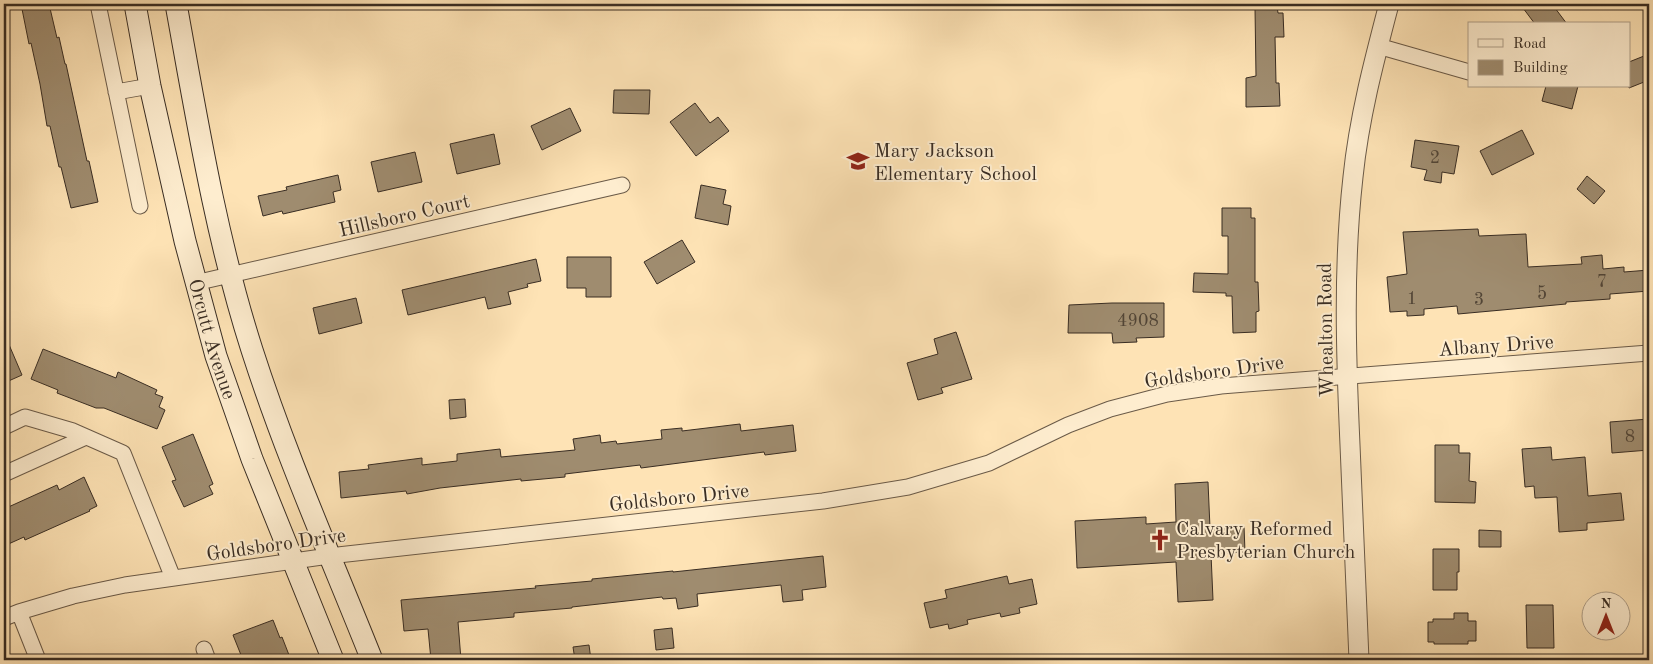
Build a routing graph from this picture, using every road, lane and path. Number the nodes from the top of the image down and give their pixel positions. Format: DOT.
graph roads {
  1 [pos="98,4"];
  2 [pos="135,4"];
  3 [pos="176,4"];
  4 [pos="1389,4"];
  5 [pos="1378,46"];
  6 [pos="1468,72"];
  7 [pos="150,86"];
  8 [pos="116,92"];
  9 [pos="622,185"];
  10 [pos="140,206"];
  11 [pos="230,275"];
  12 [pos="196,283"];
  13 [pos="1649,353"];
  14 [pos="1347,376"];
  15 [pos="4,427"];
  16 [pos="86,437"];
  17 [pos="4,474"];
  18 [pos="329,556"];
  19 [pos="293,561"];
  20 [pos="173,578"];
  21 [pos="19,612"];
  22 [pos="4,618"];
  23 [pos="38,660"];
  24 [pos="333,660"];
  25 [pos="372,660"];
  26 [pos="1360,660"];
  1 -- 8 [label="street"];
  2 -- 7 [label="main road, Orcutt Avenue"];
  3 -- 11 [label="main road, Orcutt Avenue"];
  4 -- 5 [label="street, Whealton Road"];
  5 -- 6 [label="street"];
  5 -- 14 [label="street, Whealton Road"];
  7 -- 8 [label="street"];
  7 -- 12 [label="main road, Orcutt Avenue"];
  8 -- 10 [label="street"];
  9 -- 11 [label="street, Hillsboro Court"];
  11 -- 12 [label="street, Hillsboro Court"];
  11 -- 18 [label="main road, Orcutt Avenue"];
  12 -- 19 [label="main road, Orcutt Avenue"];
  13 -- 14 [label="street, Albany Drive"];
  14 -- 18 [label="street, Goldsboro Drive"];
  14 -- 26 [label="street, Whealton Road"];
  15 -- 16 [label="street"];
  16 -- 17 [label="street"];
  16 -- 20 [label="street"];
  18 -- 19 [label="street, Goldsboro Drive"];
  18 -- 25 [label="main road, Orcutt Avenue"];
  19 -- 20 [label="street, Goldsboro Drive"];
  19 -- 24 [label="main road, Orcutt Avenue"];
  20 -- 21 [label="street, Goldsboro Drive"];
  21 -- 22 [label="street, Goldsboro Drive"];
  21 -- 23 [label="street"];
}
